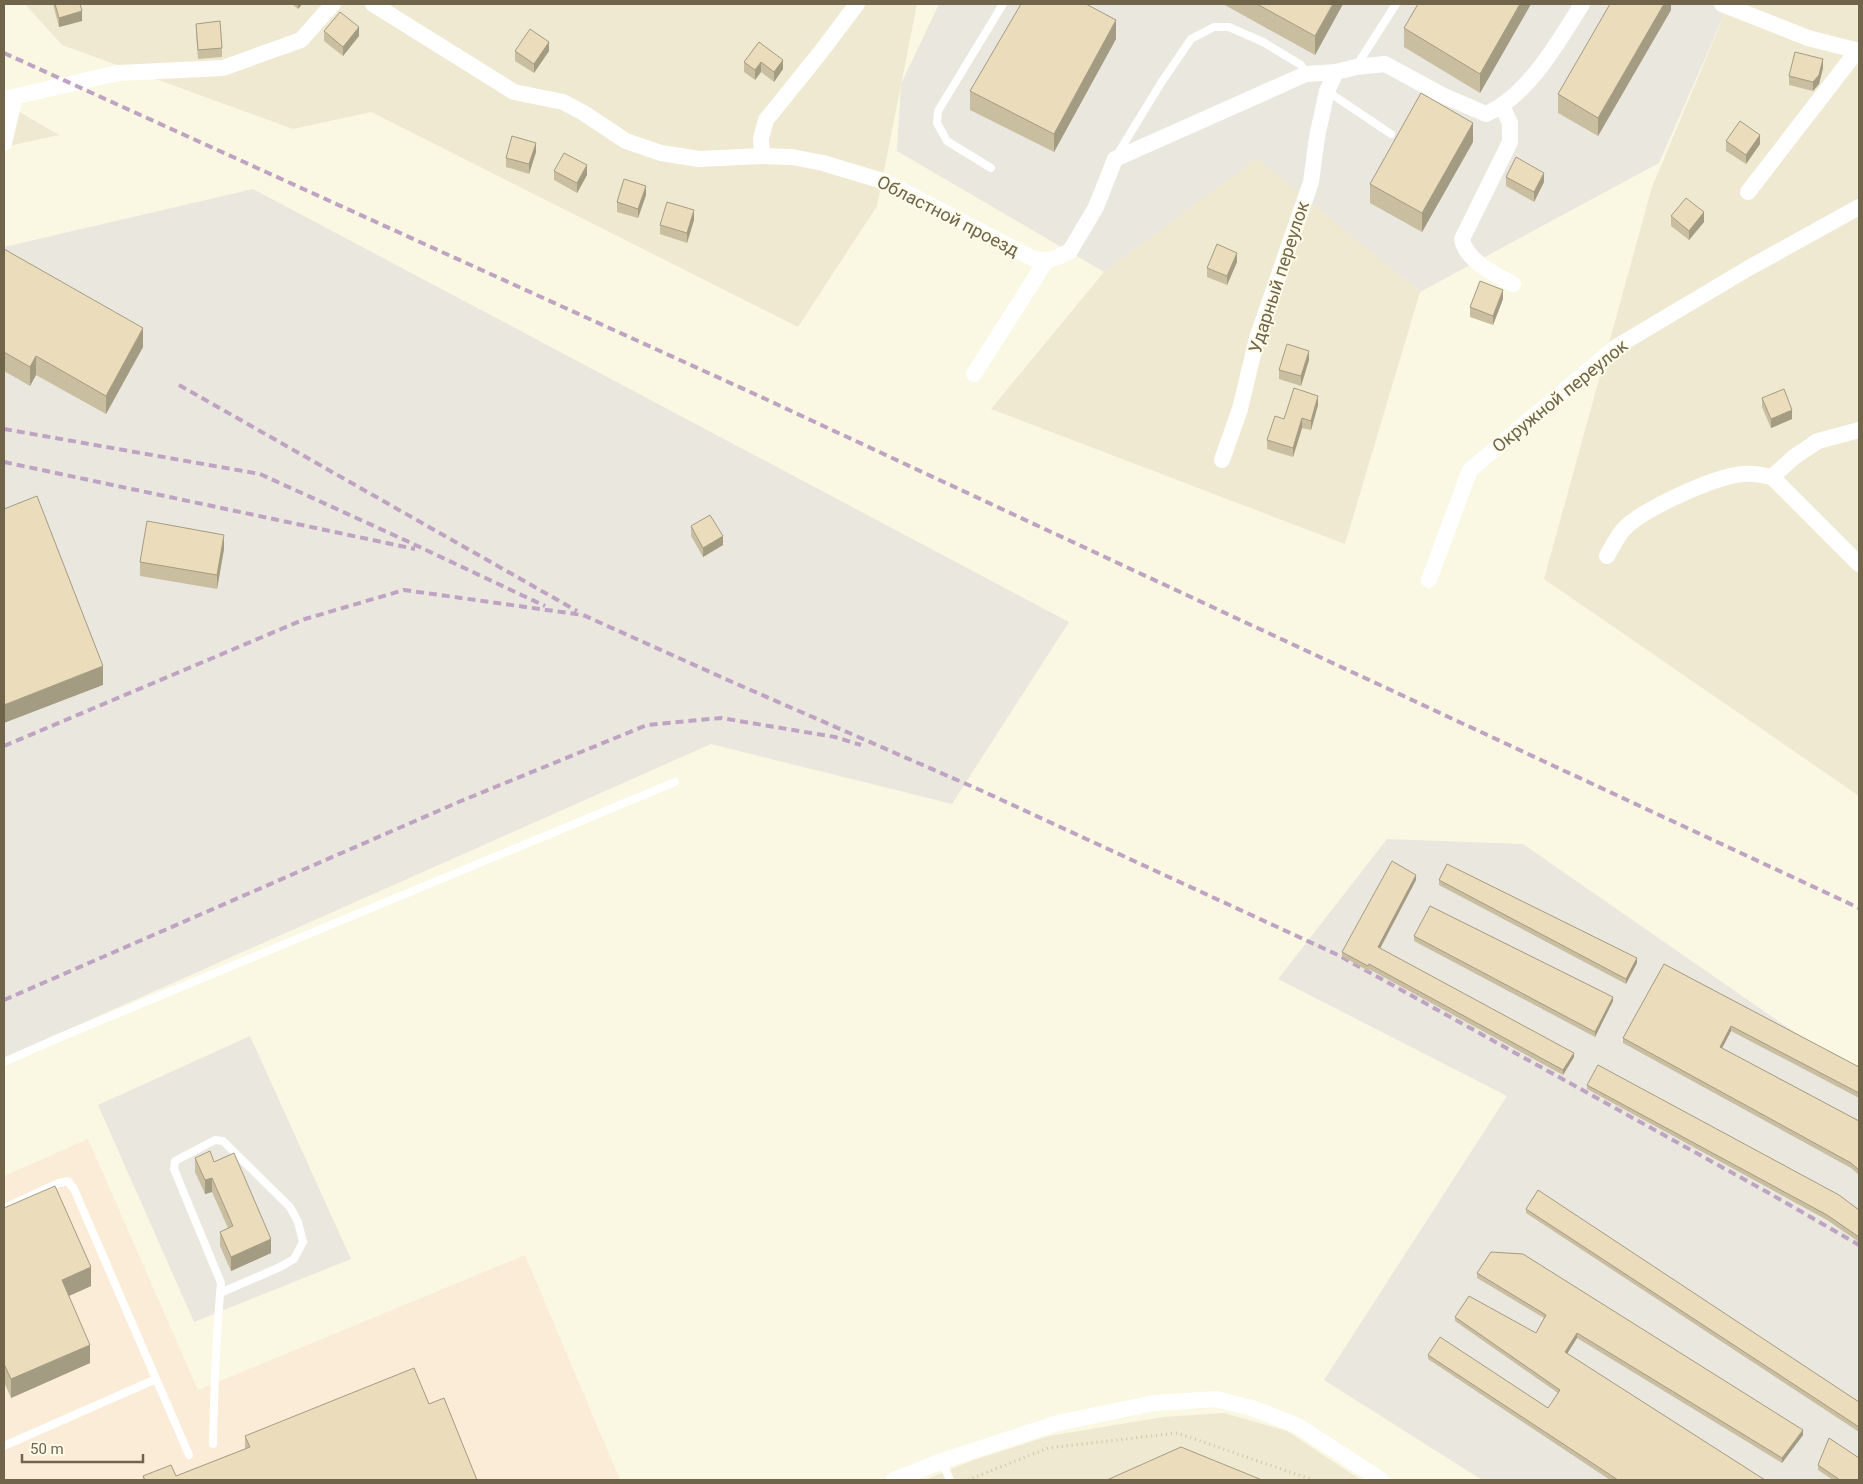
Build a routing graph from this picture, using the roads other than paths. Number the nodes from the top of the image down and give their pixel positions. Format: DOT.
graph roads {
  1 [pos="333,4"];
  2 [pos="374,4"];
  3 [pos="856,4"];
  4 [pos="1003,4"];
  5 [pos="1396,4"];
  6 [pos="1582,4"];
  7 [pos="1722,4"];
  8 [pos="1858,51"];
  9 [pos="1356,67"];
  10 [pos="1336,72"];
  11 [pos="1306,74"];
  12 [pos="1327,91"];
  13 [pos="9,98"];
  14 [pos="1502,105"];
  15 [pos="1391,134"];
  16 [pos="4,143"];
  17 [pos="762,156"];
  18 [pos="1115,159"];
  19 [pos="991,168"];
  20 [pos="1748,192"];
  21 [pos="1859,207"];
  22 [pos="1046,261"];
  23 [pos="1512,284"];
  24 [pos="974,374"];
  25 [pos="1859,430"];
  26 [pos="1222,460"];
  27 [pos="1772,477"];
  28 [pos="1607,556"];
  29 [pos="1859,564"];
  30 [pos="1429,580"];
  31 [pos="674,782"];
  32 [pos="4,1062"];
  33 [pos="4,1208"];
  34 [pos="220,1293"];
  35 [pos="156,1378"];
  36 [pos="213,1444"];
  37 [pos="4,1446"];
  38 [pos="189,1455"];
  39 [pos="942,1461"];
  40 [pos="894,1480"];
  41 [pos="950,1480"];
  42 [pos="1381,1480"];
  1 -- 13 [label="street"];
  2 -- 17 [label="street, Областной проезд"];
  3 -- 17 [label="street"];
  4 -- 19 [label="lane"];
  5 -- 9 [label="lane"];
  6 -- 14 [label="street"];
  7 -- 8 [label="street"];
  8 -- 20 [label="street"];
  9 -- 10 [label="street"];
  9 -- 14 [label="street"];
  10 -- 11 [label="street"];
  10 -- 12 [label="street, Ударный переулок"];
  11 -- 18 [label="street"];
  11 -- 18 [label="lane"];
  12 -- 15 [label="lane"];
  12 -- 26 [label="street, Ударный переулок"];
  13 -- 16 [label="street"];
  14 -- 23 [label="street"];
  17 -- 22 [label="street, Областной проезд"];
  18 -- 22 [label="street"];
  21 -- 30 [label="street, Окружной переулок"];
  22 -- 24 [label="street"];
  25 -- 27 [label="street"];
  27 -- 28 [label="street"];
  27 -- 29 [label="street"];
  31 -- 32 [label="lane"];
  33 -- 35 [label="lane"];
  34 -- 34 [label="lane"];
  34 -- 36 [label="lane"];
  35 -- 37 [label="lane"];
  35 -- 38 [label="lane"];
  39 -- 40 [label="street"];
  39 -- 41 [label="lane"];
  39 -- 42 [label="street"];
}
